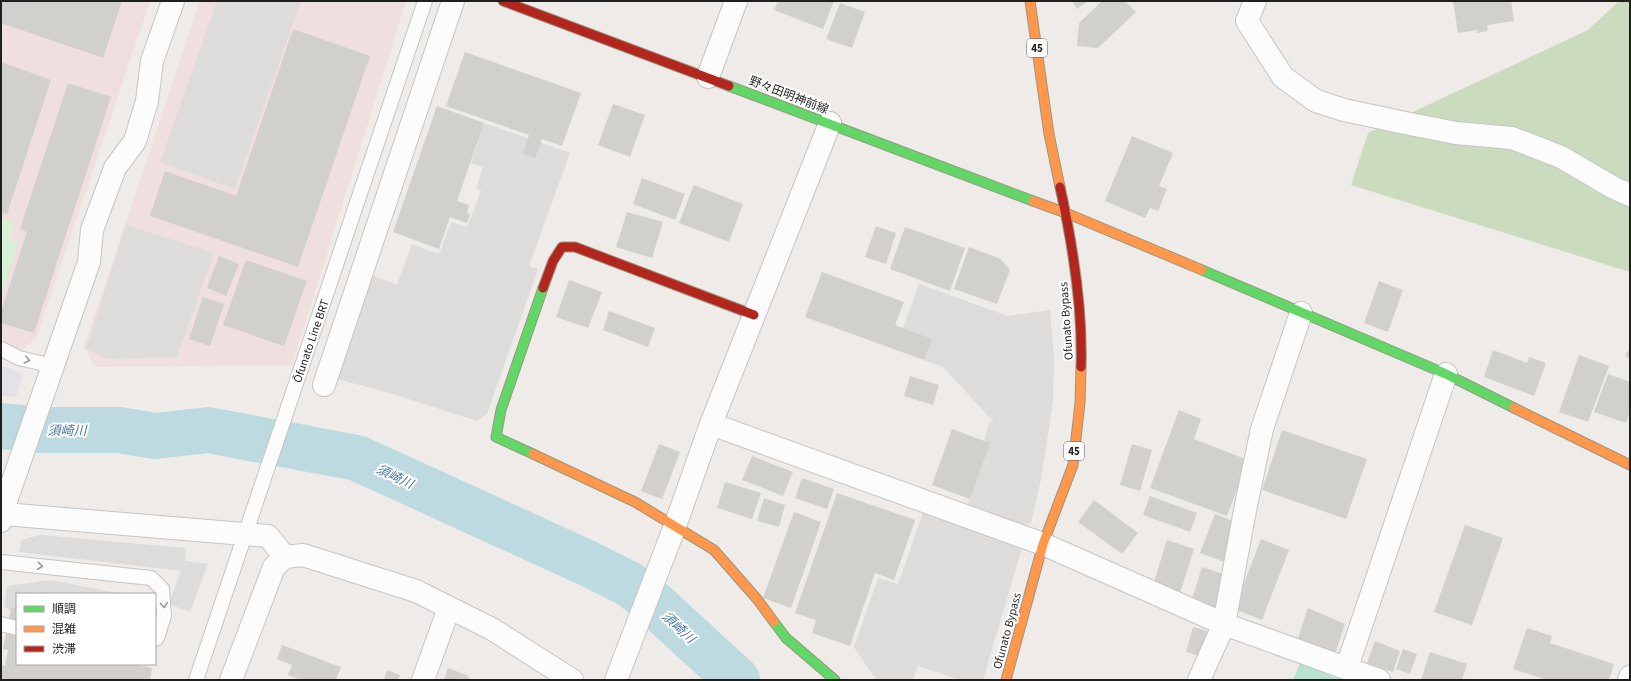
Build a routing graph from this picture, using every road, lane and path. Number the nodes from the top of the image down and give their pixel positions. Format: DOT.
graph roads {
  1 [pos="173,1"];
  2 [pos="425,1"];
  3 [pos="453,1"];
  4 [pos="503,1"];
  5 [pos="736,1"];
  6 [pos="1030,1"];
  7 [pos="1255,1"];
  8 [pos="708,77"];
  9 [pos="830,123"];
  10 [pos="1630,195"];
  11 [pos="1066,213"];
  12 [pos="1301,313"];
  13 [pos="754,315"];
  14 [pos="1,349"];
  15 [pos="53,366"];
  16 [pos="1446,374"];
  17 [pos="324,385"];
  18 [pos="711,424"];
  19 [pos="1630,464"];
  20 [pos="4,512"];
  21 [pos="675,526"];
  22 [pos="247,533"];
  23 [pos="1043,544"];
  24 [pos="285,556"];
  25 [pos="1,562"];
  26 [pos="449,608"];
  27 [pos="1,624"];
  28 [pos="1224,624"];
  29 [pos="16,628"];
  30 [pos="156,638"];
  31 [pos="1347,667"];
  32 [pos="618,675"];
  33 [pos="1630,677"];
  34 [pos="196,680"];
  35 [pos="231,680"];
  36 [pos="423,680"];
  37 [pos="572,680"];
  38 [pos="835,680"];
  39 [pos="1006,680"];
  40 [pos="1199,680"];
  41 [pos="1379,680"];
  42 [pos="1629,680"];
  1 -- 15 [label="street"];
  2 -- 22 [label="lane, Ōfunato Line BRT"];
  3 -- 17 [label="street"];
  4 -- 8 [label="main road, 野々田明神前線"];
  5 -- 8 [label="street"];
  6 -- 11 [label="main road, Ofunato Bypass / 45"];
  7 -- 10 [label="street"];
  8 -- 9 [label="main road, 野々田明神前線"];
  9 -- 11 [label="main road, 野々田明神前線"];
  9 -- 13 [label="street"];
  11 -- 12 [label="main road, 野々田明神前線"];
  11 -- 23 [label="main road, Ofunato Bypass / 45"];
  12 -- 16 [label="main road, 野々田明神前線"];
  12 -- 28 [label="street"];
  13 -- 18 [label="street"];
  13 -- 21 [label="main road"];
  14 -- 15 [label="lane, one-way"];
  15 -- 20 [label="street"];
  16 -- 19 [label="main road, 野々田明神前線"];
  16 -- 31 [label="street"];
  18 -- 21 [label="street"];
  18 -- 23 [label="street"];
  20 -- 22 [label="street"];
  21 -- 32 [label="street"];
  21 -- 38 [label="main road"];
  22 -- 24 [label="street"];
  22 -- 34 [label="lane, Ōfunato Line BRT"];
  23 -- 28 [label="street"];
  23 -- 39 [label="main road, Ofunato Bypass / 45"];
  24 -- 26 [label="street"];
  24 -- 35 [label="street"];
  25 -- 30 [label="lane, one-way"];
  26 -- 36 [label="street"];
  26 -- 37 [label="street"];
  27 -- 29 [label="lane"];
  28 -- 31 [label="street"];
  28 -- 40 [label="street"];
  31 -- 41 [label="street"];
  33 -- 42 [label="street"];
}
